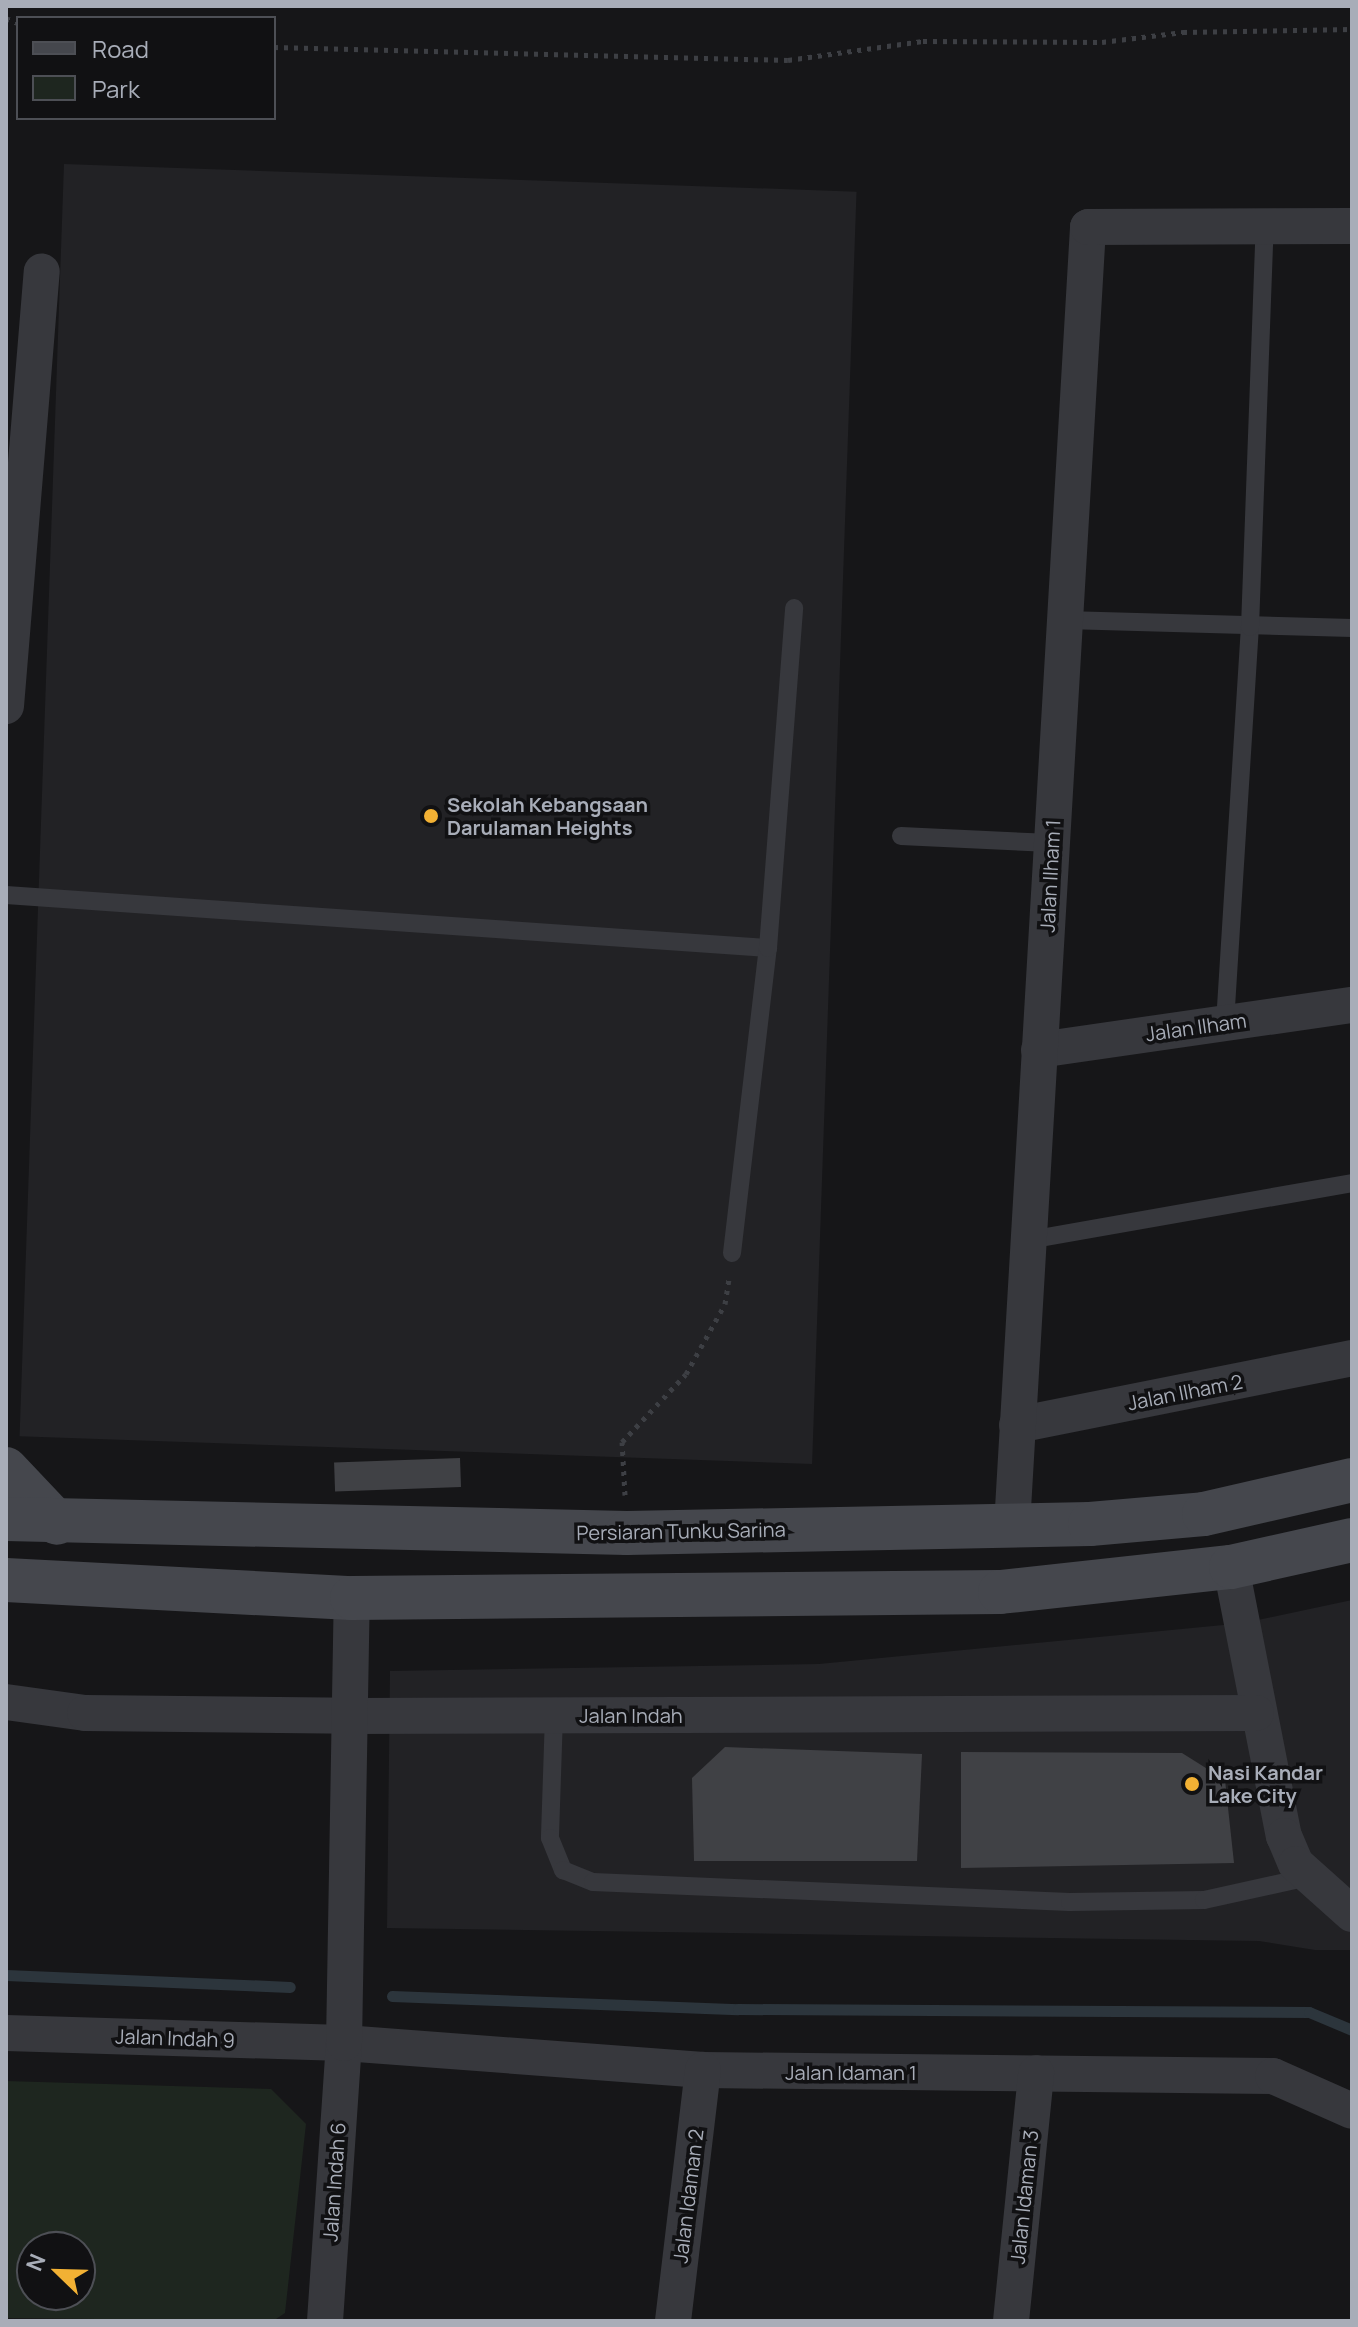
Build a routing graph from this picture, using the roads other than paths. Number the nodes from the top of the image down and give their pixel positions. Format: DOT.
graph roads {
  1 [pos="1265,226"];
  2 [pos="1352,226"];
  3 [pos="42,271"];
  4 [pos="794,608"];
  5 [pos="1065,620"];
  6 [pos="1250,627"];
  7 [pos="1352,628"];
  8 [pos="6,706"];
  9 [pos="901,836"];
  10 [pos="1052,843"];
  11 [pos="6,895"];
  12 [pos="768,948"];
  13 [pos="1352,1005"];
  14 [pos="1225,1023"];
  15 [pos="1039,1050"];
  16 [pos="1352,1183"];
  17 [pos="1029,1240"];
  18 [pos="732,1253"];
  19 [pos="1352,1358"];
  20 [pos="1017,1425"];
  21 [pos="6,1469"];
  22 [pos="1352,1480"];
  23 [pos="6,1519"];
  24 [pos="57,1523"];
  25 [pos="1012,1526"];
  26 [pos="1352,1540"];
  27 [pos="1231,1567"];
  28 [pos="6,1580"];
  29 [pos="352,1598"];
  30 [pos="6,1702"];
  31 [pos="1256,1713"];
  32 [pos="554,1715"];
  33 [pos="351,1716"];
  34 [pos="1309,1877"];
  35 [pos="1352,1914"];
  36 [pos="6,2033"];
  37 [pos="344,2043"];
  38 [pos="703,2070"];
  39 [pos="1036,2073"];
  40 [pos="1352,2111"];
  41 [pos="325,2321"];
  42 [pos="673,2321"];
  43 [pos="1011,2321"];
  1 -- 2 [label="street"];
  1 -- 5 [label="street, Jalan Ilham 1"];
  1 -- 6 [label="lane"];
  3 -- 8 [label="street"];
  4 -- 12 [label="lane"];
  5 -- 6 [label="lane"];
  5 -- 10 [label="street, Jalan Ilham 1"];
  6 -- 7 [label="lane"];
  6 -- 14 [label="lane"];
  9 -- 10 [label="lane"];
  10 -- 15 [label="street, Jalan Ilham 1"];
  11 -- 12 [label="lane"];
  12 -- 18 [label="lane"];
  13 -- 14 [label="street, Jalan Ilham"];
  14 -- 15 [label="street, Jalan Ilham"];
  15 -- 17 [label="street, Jalan Ilham 1"];
  16 -- 17 [label="lane"];
  17 -- 20 [label="street, Jalan Ilham 1"];
  19 -- 20 [label="street, Jalan Ilham 2"];
  20 -- 25 [label="street, Jalan Ilham 1"];
  21 -- 24 [label="street"];
  22 -- 25 [label="street, Persiaran Tunku Sarina"];
  23 -- 24 [label="street, Persiaran Tunku Sarina"];
  24 -- 25 [label="street, Persiaran Tunku Sarina"];
  26 -- 27 [label="street"];
  27 -- 29 [label="street"];
  27 -- 31 [label="street"];
  28 -- 29 [label="street"];
  29 -- 33 [label="street, Jalan Indah 6"];
  30 -- 33 [label="street, Jalan Indah"];
  31 -- 32 [label="street, Jalan Indah"];
  31 -- 34 [label="street"];
  32 -- 33 [label="street, Jalan Indah"];
  32 -- 34 [label="lane"];
  33 -- 37 [label="street, Jalan Indah 6"];
  34 -- 35 [label="street"];
  36 -- 37 [label="street, Jalan Indah 9"];
  37 -- 38 [label="street, Jalan Idaman 1"];
  37 -- 41 [label="street, Jalan Indah 6"];
  38 -- 39 [label="street, Jalan Idaman 1"];
  38 -- 42 [label="street, Jalan Idaman 2"];
  39 -- 40 [label="street, Jalan Idaman 1"];
  39 -- 43 [label="street, Jalan Idaman 3"];
}
